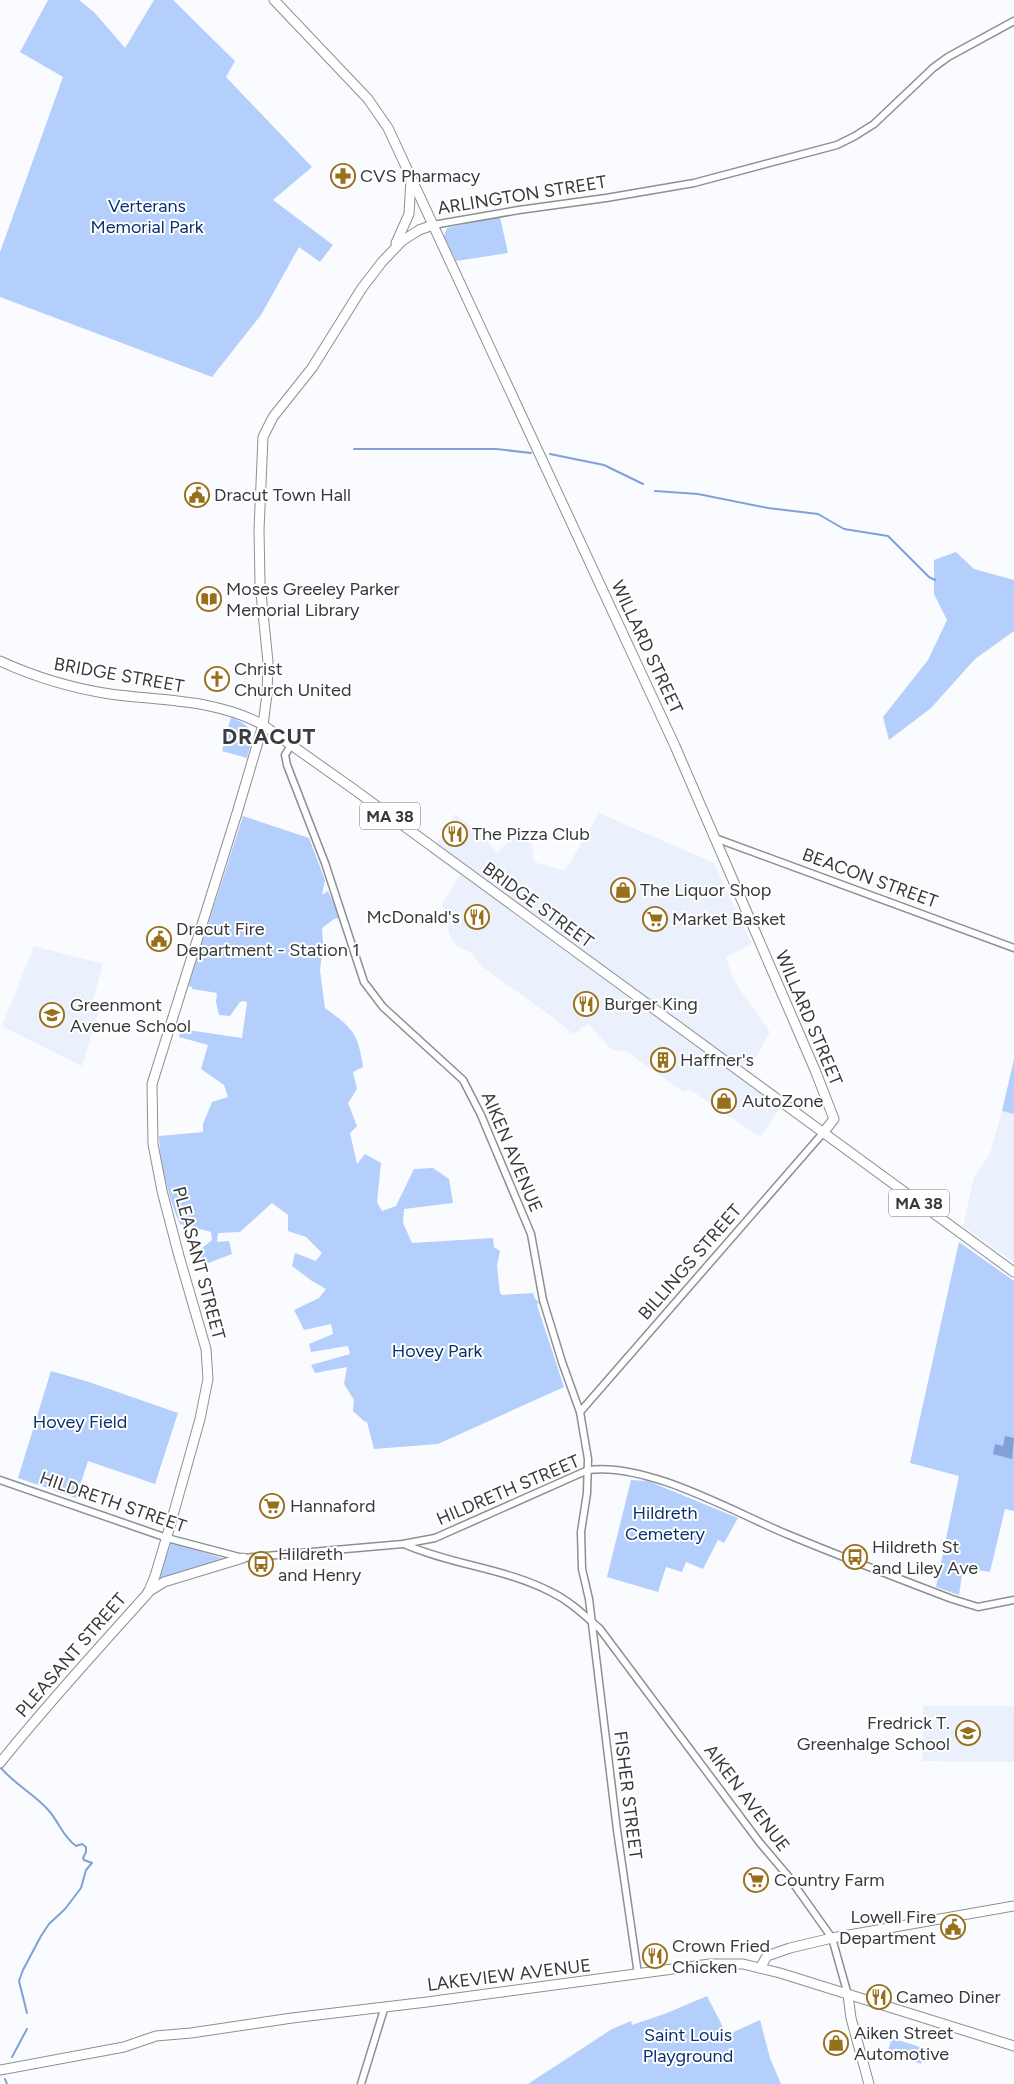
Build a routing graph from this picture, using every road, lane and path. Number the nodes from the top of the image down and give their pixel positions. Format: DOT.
graph roads {
  1 [pos="274,0"];
  2 [pos="1014,22"];
  3 [pos="411,176"];
  4 [pos="433,225"];
  5 [pos="392,249"];
  6 [pos="0,661"];
  7 [pos="263,725"];
  8 [pos="291,745"];
  9 [pos="715,838"];
  10 [pos="1014,948"];
  11 [pos="823,1134"];
  12 [pos="1014,1272"];
  13 [pos="580,1412"];
  14 [pos="588,1470"];
  15 [pos="0,1480"];
  16 [pos="167,1538"];
  17 [pos="403,1544"];
  18 [pos="244,1558"];
  19 [pos="148,1593"];
  20 [pos="1014,1600"];
  21 [pos="590,1620"];
  22 [pos="0,1762"];
  23 [pos="1014,1906"];
  24 [pos="832,1938"];
  25 [pos="760,1968"];
  26 [pos="638,1974"];
  27 [pos="848,1996"];
  28 [pos="385,2006"];
  29 [pos="1014,2046"];
  30 [pos="0,2070"];
  31 [pos="361,2084"];
  32 [pos="869,2084"];
  1 -- 3 [label="main road, WILLARD STREET"];
  2 -- 4 [label="street, ARLINGTON STREET"];
  3 -- 4 [label="main road, WILLARD STREET"];
  3 -- 5 [label="main road"];
  4 -- 5 [label="main road, ARLINGTON STREET"];
  4 -- 9 [label="main road, WILLARD STREET"];
  5 -- 7 [label="main road, ARLINGTON STREET"];
  6 -- 7 [label="main road, BRIDGE STREET / MA 38"];
  7 -- 8 [label="main road, BRIDGE STREET / MA 38"];
  7 -- 16 [label="main road, PLEASANT STREET"];
  8 -- 11 [label="main road, BRIDGE STREET / MA 38"];
  8 -- 13 [label="street, AIKEN AVENUE"];
  9 -- 10 [label="street, BEACON STREET"];
  9 -- 11 [label="main road, WILLARD STREET"];
  11 -- 12 [label="main road, BRIDGE STREET / MA 38"];
  11 -- 13 [label="street, BILLINGS STREET"];
  13 -- 14 [label="street, AIKEN AVENUE"];
  14 -- 17 [label="street, HILDRETH STREET"];
  14 -- 20 [label="street, HILDRETH STREET"];
  14 -- 21 [label="street, AIKEN AVENUE"];
  15 -- 16 [label="street, HILDRETH STREET"];
  16 -- 18 [label="street, HILDRETH STREET"];
  16 -- 19 [label="main road, PLEASANT STREET"];
  17 -- 18 [label="street, HILDRETH STREET"];
  17 -- 21 [label="street, AIKEN AVENUE"];
  18 -- 19 [label="main road"];
  19 -- 22 [label="main road, PLEASANT STREET"];
  21 -- 24 [label="street, AIKEN AVENUE"];
  21 -- 26 [label="street, FISHER STREET"];
  23 -- 24 [label="main road"];
  24 -- 25 [label="main road"];
  24 -- 27 [label="street, AIKEN AVENUE"];
  25 -- 26 [label="main road, LAKEVIEW AVENUE"];
  25 -- 27 [label="main road, LAKEVIEW AVENUE"];
  26 -- 28 [label="main road, LAKEVIEW AVENUE"];
  27 -- 29 [label="main road, LAKEVIEW AVENUE"];
  27 -- 32 [label="main road"];
  28 -- 30 [label="main road, LAKEVIEW AVENUE"];
  28 -- 31 [label="street"];
}
